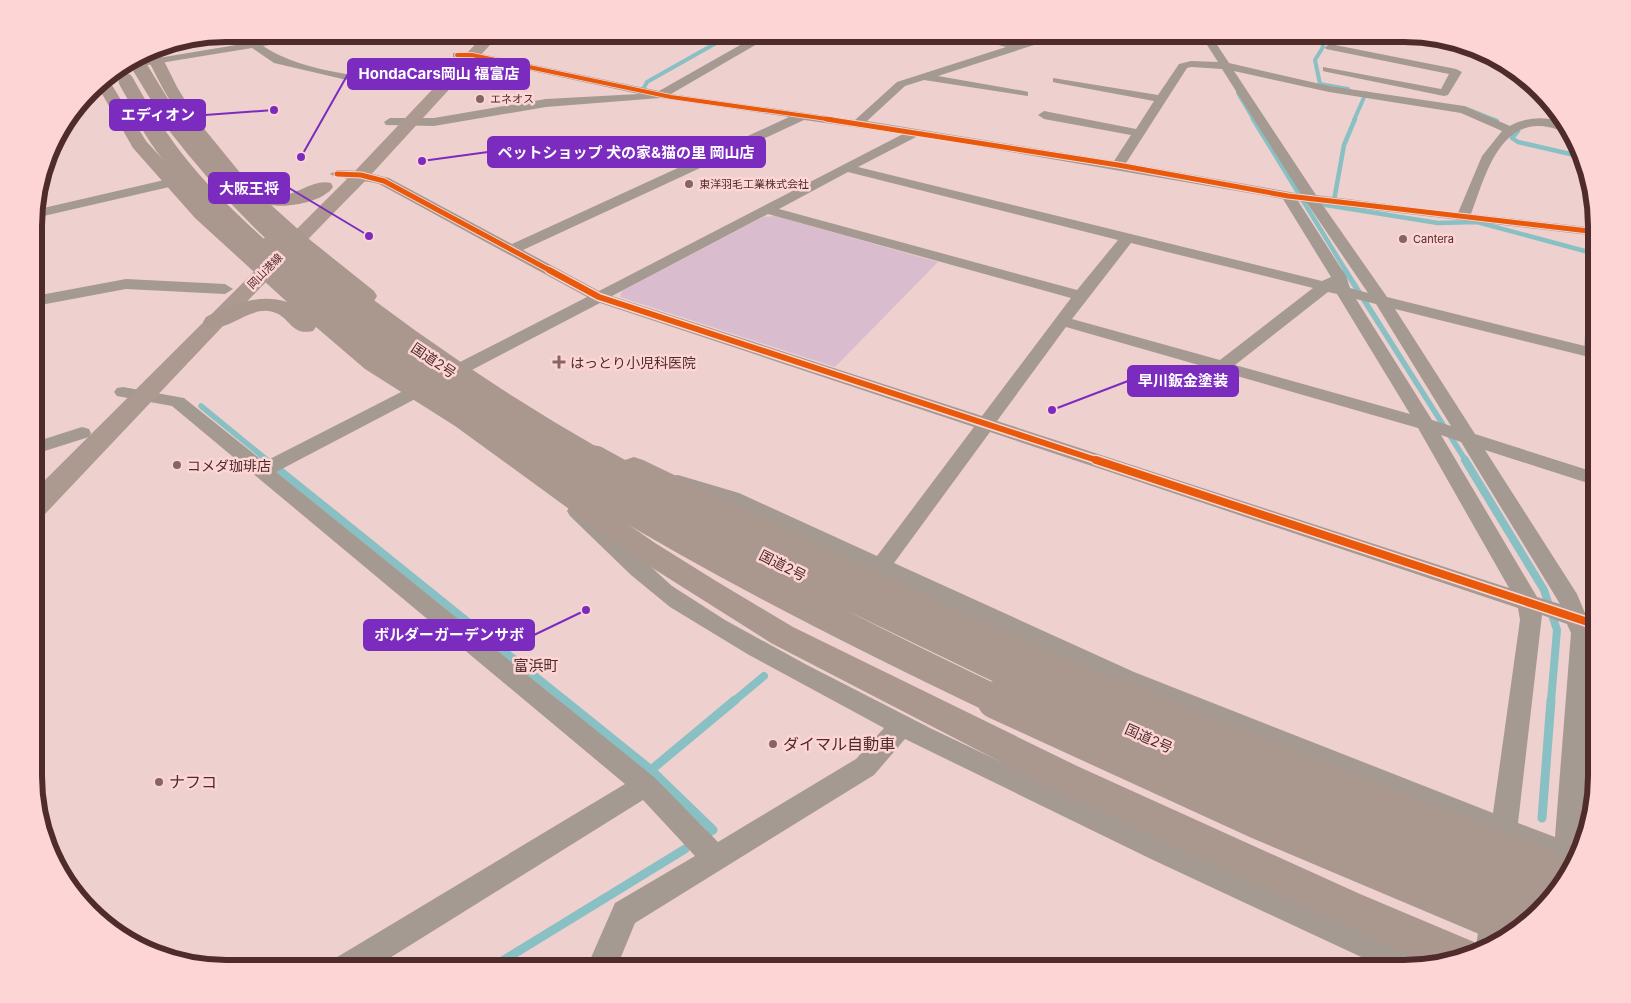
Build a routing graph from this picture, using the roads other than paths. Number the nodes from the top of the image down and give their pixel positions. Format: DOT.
graph roads {
  1 [pos="253,42"];
  2 [pos="275,42"];
  3 [pos="473,42"];
  4 [pos="482,42"];
  5 [pos="752,42"];
  6 [pos="1000,42"];
  7 [pos="1029,42"];
  8 [pos="1209,42"];
  9 [pos="1331,42"];
  10 [pos="255,46"];
  11 [pos="1017,46"];
  12 [pos="1330,47"];
  13 [pos="465,55"];
  14 [pos="148,60"];
  15 [pos="139,64"];
  16 [pos="140,64"];
  17 [pos="138,65"];
  18 [pos="1222,65"];
  19 [pos="1327,69"];
  20 [pos="920,77"];
  21 [pos="1057,80"];
  22 [pos="427,84"];
  23 [pos="106,87"];
  24 [pos="1329,87"];
  25 [pos="664,94"];
  26 [pos="1024,94"];
  27 [pos="1162,100"];
  28 [pos="1548,113"];
  29 [pos="1044,115"];
  30 [pos="802,116"];
  31 [pos="390,122"];
  32 [pos="408,122"];
  33 [pos="1539,122"];
  34 [pos="857,124"];
  35 [pos="1560,127"];
  36 [pos="1511,129"];
  37 [pos="916,132"];
  38 [pos="1140,133"];
  39 [pos="376,135"];
  40 [pos="218,159"];
  41 [pos="1118,165"];
  42 [pos="355,168"];
  43 [pos="846,168"];
  44 [pos="330,181"];
  45 [pos="173,182"];
  46 [pos="1304,199"];
  47 [pos="768,210"];
  48 [pos="43,212"];
  49 [pos="1463,217"];
  50 [pos="1589,231"];
  51 [pos="1126,239"];
  52 [pos="275,249"];
  53 [pos="513,249"];
  54 [pos="1339,288"];
  55 [pos="225,289"];
  56 [pos="1081,296"];
  57 [pos="599,297"];
  58 [pos="42,300"];
  59 [pos="1376,300"];
  60 [pos="1063,321"];
  61 [pos="214,322"];
  62 [pos="1589,352"];
  63 [pos="373,364"];
  64 [pos="1223,366"];
  65 [pos="464,367"];
  66 [pos="415,392"];
  67 [pos="133,393"];
  68 [pos="464,421"];
  69 [pos="985,424"];
  70 [pos="1429,426"];
  71 [pos="82,433"];
  72 [pos="1461,436"];
  73 [pos="42,446"];
  74 [pos="640,470"];
  75 [pos="263,471"];
  76 [pos="42,473"];
  77 [pos="542,477"];
  78 [pos="1589,477"];
  79 [pos="42,499"];
  80 [pos="881,566"];
  81 [pos="1534,605"];
  82 [pos="1580,620"];
  83 [pos="901,726"];
  84 [pos="645,785"];
  85 [pos="1504,830"];
  86 [pos="1570,857"];
  87 [pos="716,859"];
  88 [pos="1567,863"];
  89 [pos="1567,863"];
  90 [pos="1541,900"];
  91 [pos="1511,927"];
  92 [pos="1492,939"];
  93 [pos="1454,953"];
  94 [pos="360,960"];
  95 [pos="605,960"];
  96 [pos="1401,960"];
  1 -- 10 [label="street"];
  2 -- 10 [label="street"];
  3 -- 13 [label="main road, 岡山港線"];
  4 -- 13 [label="main road, 岡山港線"];
  5 -- 25 [label="street"];
  6 -- 11 [label="street"];
  7 -- 11 [label="street"];
  8 -- 18 [label="street"];
  9 -- 12 [label="street"];
  10 -- 14 [label="street"];
  10 -- 22 [label="street"];
  11 -- 20 [label="street"];
  12 -- 19 [label="street"];
  12 -- 19 [label="street"];
  13 -- 22 [label="main road, 岡山港線"];
  13 -- 25 [label="street"];
  13 -- 32 [label="main road, 岡山港線"];
  15 -- 90 [label="highway, 国道2号, bridge"];
  16 -- 40 [label="highway"];
  17 -- 91 [label="highway, 国道2号, bridge"];
  18 -- 24 [label="street"];
  18 -- 27 [label="street"];
  18 -- 46 [label="street"];
  19 -- 24 [label="street"];
  20 -- 26 [label="street"];
  20 -- 34 [label="street"];
  21 -- 27 [label="street"];
  22 -- 31 [label="main road, 岡山港線"];
  23 -- 45 [label="highway"];
  24 -- 36 [label="street"];
  25 -- 30 [label="street"];
  25 -- 32 [label="street"];
  27 -- 38 [label="street"];
  28 -- 33 [label="street"];
  29 -- 38 [label="street"];
  30 -- 34 [label="street"];
  30 -- 53 [label="street"];
  31 -- 32 [label="street"];
  31 -- 39 [label="main road, 岡山港線"];
  32 -- 42 [label="main road, 岡山港線"];
  33 -- 35 [label="street"];
  33 -- 36 [label="street"];
  34 -- 37 [label="street"];
  36 -- 49 [label="street"];
  37 -- 41 [label="street"];
  37 -- 43 [label="street"];
  38 -- 41 [label="street"];
  40 -- 44 [label="highway"];
  40 -- 52 [label="highway"];
  41 -- 46 [label="street"];
  42 -- 44 [label="main road, 岡山港線"];
  42 -- 52 [label="main road, 岡山港線"];
  42 -- 53 [label="street"];
  43 -- 47 [label="street"];
  43 -- 51 [label="street"];
  44 -- 52 [label="main road, 岡山港線"];
  45 -- 48 [label="street"];
  45 -- 52 [label="highway"];
  46 -- 49 [label="street"];
  46 -- 54 [label="street"];
  46 -- 59 [label="street"];
  47 -- 56 [label="street"];
  47 -- 57 [label="street"];
  49 -- 50 [label="street"];
  51 -- 54 [label="street"];
  51 -- 56 [label="street"];
  52 -- 55 [label="main road, 岡山港線"];
  52 -- 61 [label="main road, 岡山港線"];
  52 -- 63 [label="highway"];
  52 -- 65 [label="highway"];
  52 -- 68 [label="highway"];
  53 -- 57 [label="street"];
  54 -- 59 [label="street"];
  54 -- 64 [label="street"];
  54 -- 70 [label="street"];
  55 -- 58 [label="street"];
  55 -- 67 [label="main road, 岡山港線"];
  56 -- 60 [label="street"];
  57 -- 65 [label="street"];
  57 -- 69 [label="street"];
  59 -- 62 [label="street"];
  59 -- 72 [label="street"];
  60 -- 64 [label="street"];
  60 -- 69 [label="street"];
  61 -- 63 [label="highway"];
  61 -- 67 [label="main road, 岡山港線"];
  63 -- 66 [label="highway"];
  64 -- 70 [label="street"];
  65 -- 74 [label="highway"];
  66 -- 68 [label="highway"];
  66 -- 75 [label="street"];
  67 -- 71 [label="main road, 岡山港線"];
  67 -- 75 [label="street"];
  67 -- 79 [label="main road, 岡山港線"];
  68 -- 77 [label="highway"];
  69 -- 80 [label="street"];
  69 -- 81 [label="street"];
  70 -- 72 [label="street"];
  70 -- 81 [label="street"];
  71 -- 73 [label="street"];
  71 -- 76 [label="main road, 岡山港線"];
  72 -- 78 [label="street"];
  72 -- 82 [label="street"];
  74 -- 80 [label="street"];
  74 -- 88 [label="highway, bridge"];
  75 -- 84 [label="street"];
  77 -- 83 [label="street"];
  77 -- 93 [label="highway"];
  80 -- 85 [label="street"];
  81 -- 82 [label="street"];
  81 -- 85 [label="street"];
  82 -- 86 [label="street"];
  83 -- 87 [label="street"];
  83 -- 96 [label="street"];
  84 -- 87 [label="street"];
  84 -- 94 [label="street"];
  85 -- 89 [label="street"];
  85 -- 92 [label="street"];
  87 -- 95 [label="street"];
}
